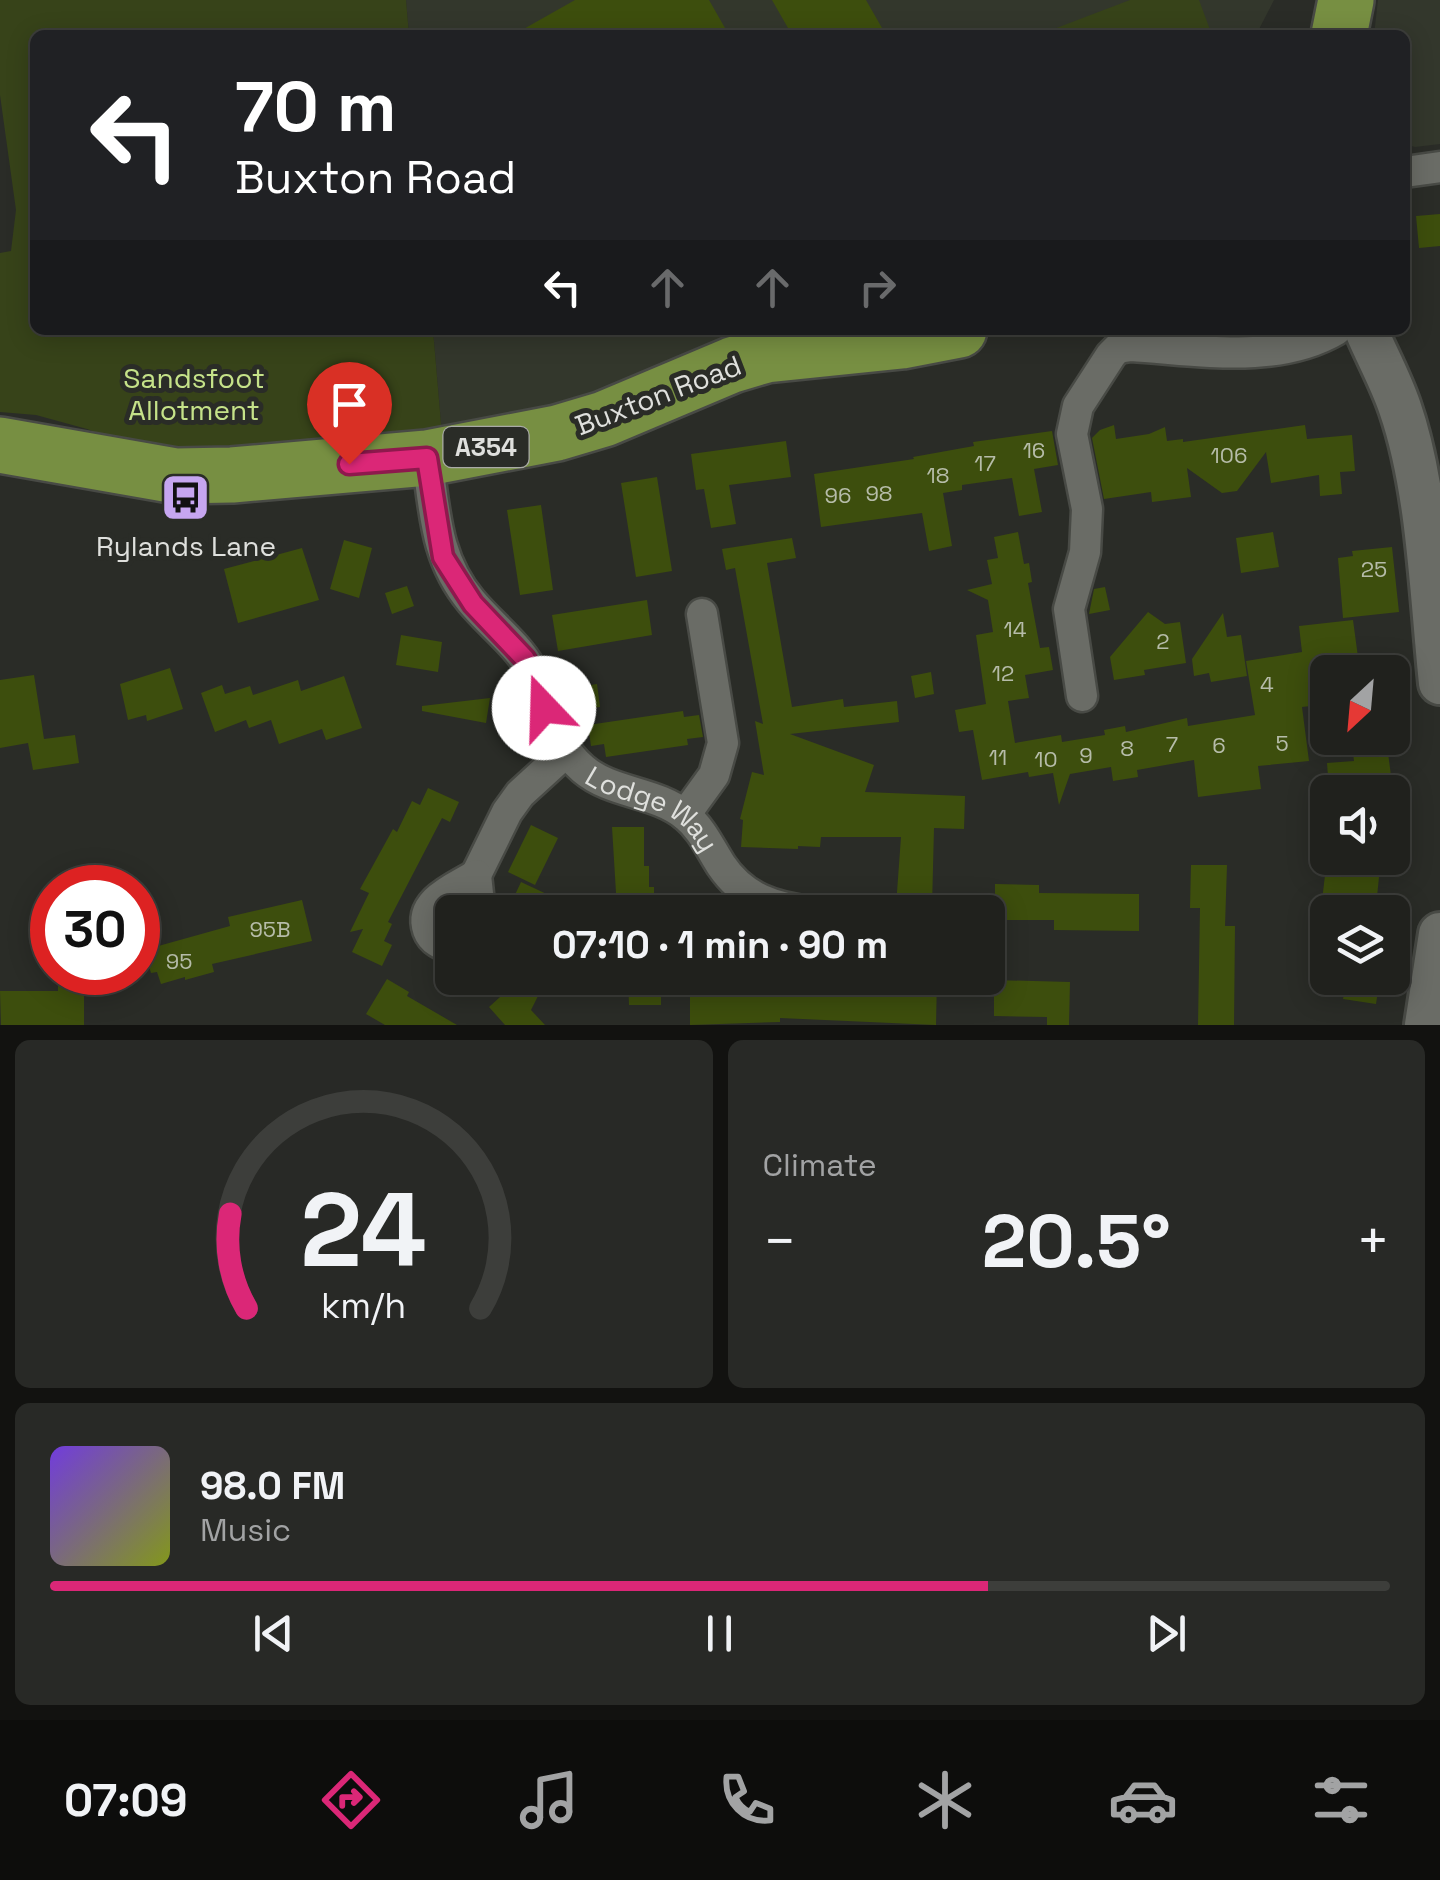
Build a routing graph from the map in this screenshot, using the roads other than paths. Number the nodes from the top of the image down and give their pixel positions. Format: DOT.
graph roads {
  1 [pos="1346,0"];
  2 [pos="1340,30"];
  3 [pos="1440,166"];
  4 [pos="1410,171"];
  5 [pos="935,335"];
  6 [pos="1326,335"];
  7 [pos="1368,335"];
  8 [pos="0,444"];
  9 [pos="427,458"];
  10 [pos="702,614"];
  11 [pos="1440,683"];
  12 [pos="1082,696"];
  13 [pos="566,752"];
  14 [pos="684,815"];
  15 [pos="476,875"];
  16 [pos="444,895"];
  17 [pos="478,895"];
  18 [pos="753,895"];
  19 [pos="435,901"];
  20 [pos="1440,934"];
  21 [pos="435,940"];
  22 [pos="1426,1025"];
  1 -- 2 [label="highway"];
  3 -- 4 [label="street"];
  5 -- 9 [label="highway, Buxton Road / A354"];
  6 -- 12 [label="street"];
  7 -- 11 [label="main road"];
  8 -- 9 [label="highway, Buxton Road / A354"];
  9 -- 13 [label="street, Lodge Way"];
  10 -- 14 [label="street"];
  13 -- 14 [label="street, Lodge Way"];
  13 -- 15 [label="street"];
  14 -- 18 [label="street, Lodge Way"];
  15 -- 16 [label="street"];
  15 -- 17 [label="street"];
  19 -- 21 [label="street"];
  20 -- 22 [label="main road"];
}
